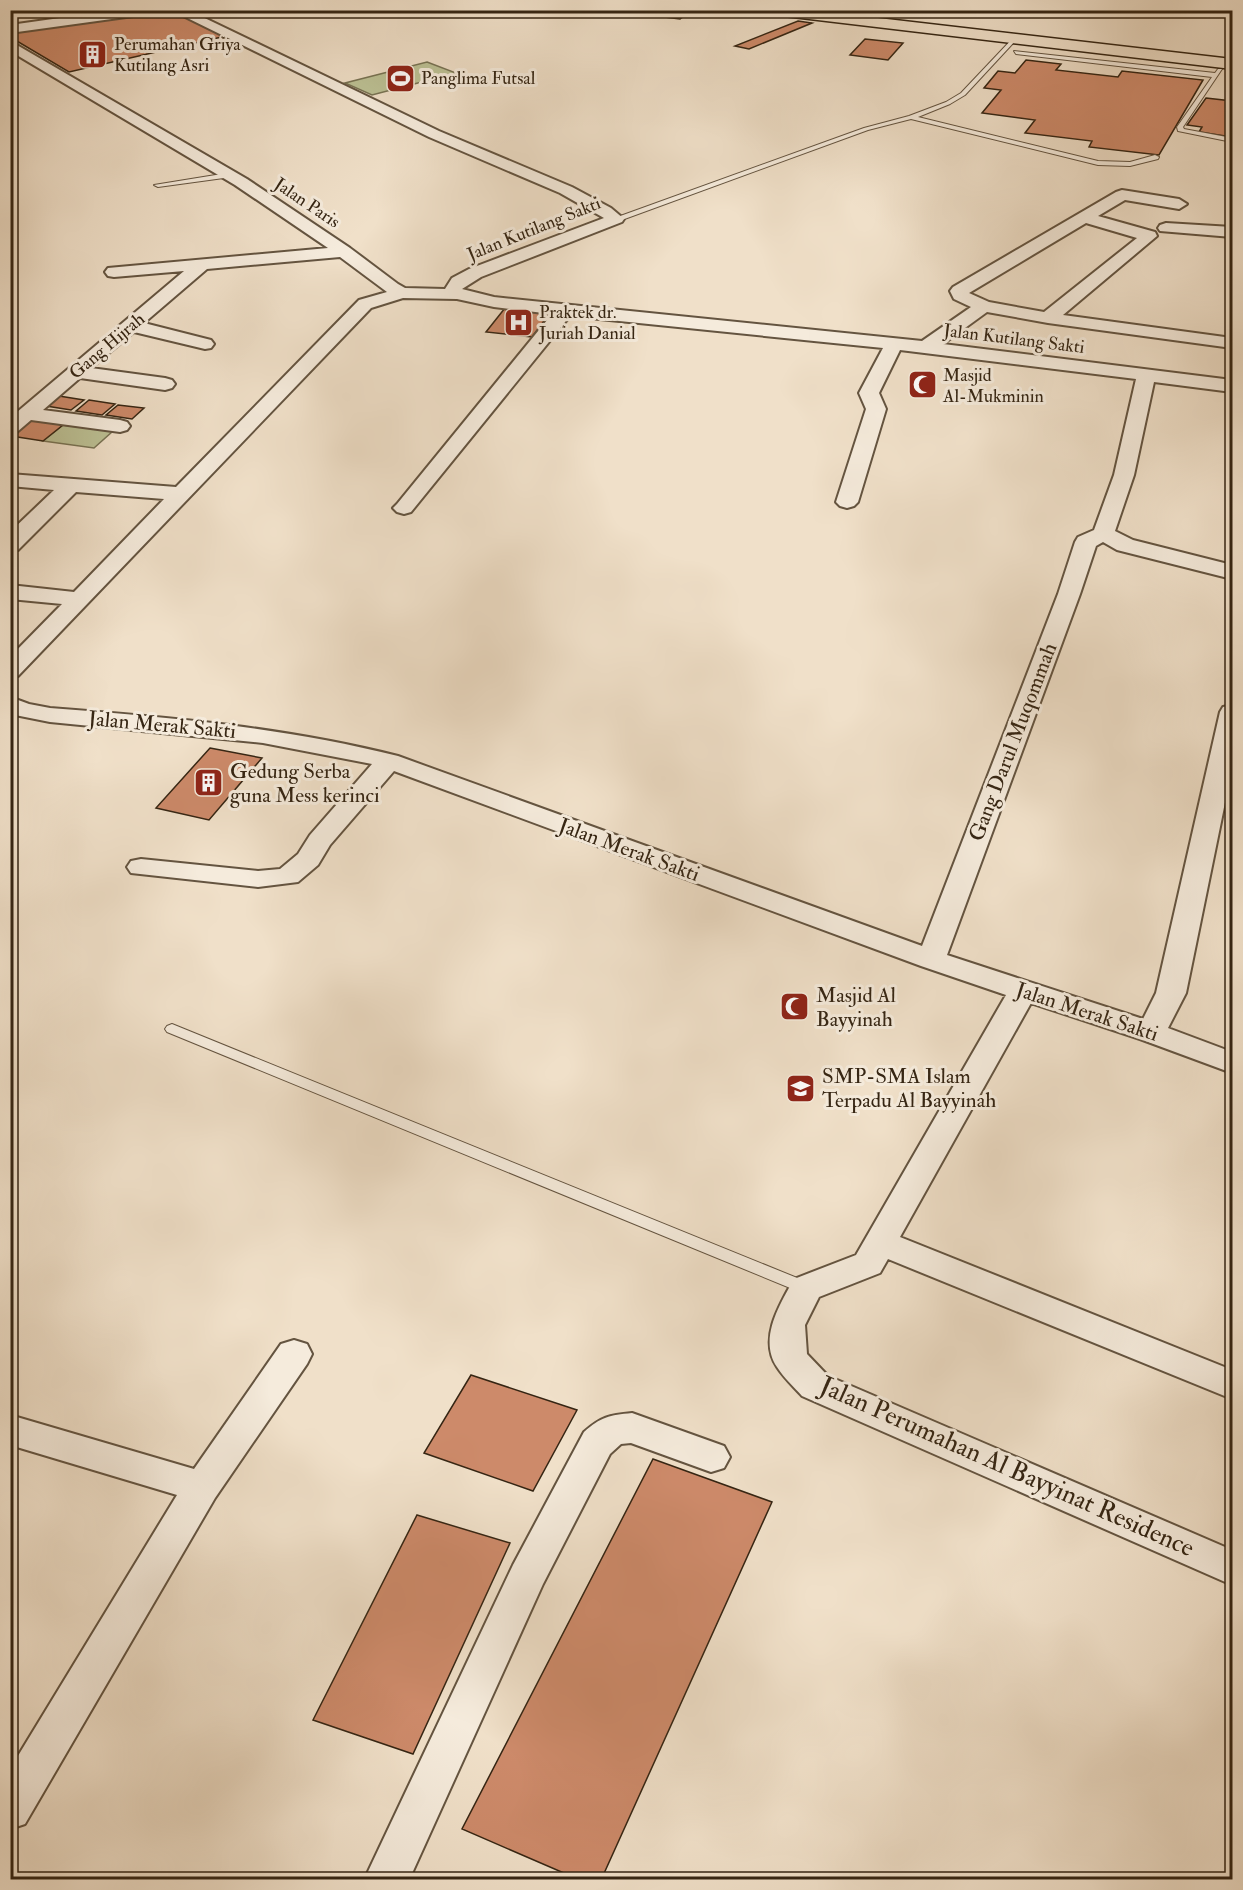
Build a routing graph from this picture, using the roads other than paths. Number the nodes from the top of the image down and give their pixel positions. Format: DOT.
graph roads {
  1 [pos="55,10"];
  2 [pos="148,10"];
  3 [pos="177,10"];
  4 [pos="767,10"];
  5 [pos="903,11"];
  6 [pos="69,21"];
  7 [pos="10,29"];
  8 [pos="1022,40"];
  9 [pos="10,45"];
  10 [pos="1227,64"];
  11 [pos="911,117"];
  12 [pos="1233,140"];
  13 [pos="1155,157"];
  14 [pos="228,175"];
  15 [pos="158,185"];
  16 [pos="1179,204"];
  17 [pos="1084,217"];
  18 [pos="616,219"];
  19 [pos="1166,228"];
  20 [pos="1233,232"];
  21 [pos="344,252"];
  22 [pos="204,264"];
  23 [pos="114,272"];
  24 [pos="402,293"];
  25 [pos="457,294"];
  26 [pos="984,306"];
  27 [pos="565,310"];
  28 [pos="1048,318"];
  29 [pos="132,326"];
  30 [pos="1233,343"];
  31 [pos="205,344"];
  32 [pos="894,344"];
  33 [pos="926,347"];
  34 [pos="77,372"];
  35 [pos="1146,375"];
  36 [pos="165,384"];
  37 [pos="1233,386"];
  38 [pos="28,414"];
  39 [pos="120,426"];
  40 [pos="10,428"];
  41 [pos="10,480"];
  42 [pos="71,485"];
  43 [pos="180,494"];
  44 [pos="847,502"];
  45 [pos="404,508"];
  46 [pos="1103,534"];
  47 [pos="10,545"];
  48 [pos="1233,572"];
  49 [pos="10,592"];
  50 [pos="79,599"];
  51 [pos="10,671"];
  52 [pos="10,705"];
  53 [pos="1233,712"];
  54 [pos="389,761"];
  55 [pos="141,867"];
  56 [pos="932,960"];
  57 [pos="1023,991"];
  58 [pos="172,1029"];
  59 [pos="1151,1032"];
  60 [pos="1233,1063"];
  61 [pos="882,1243"];
  62 [pos="806,1288"];
  63 [pos="294,1354"];
  64 [pos="1233,1385"];
  65 [pos="10,1430"];
  66 [pos="711,1457"];
  67 [pos="202,1487"];
  68 [pos="1233,1568"];
  69 [pos="10,1809"];
  70 [pos="386,1880"];
  1 -- 6 [label="lane"];
  2 -- 6 [label="street"];
  3 -- 18 [label="street, Jalan Kutilang Sakti"];
  4 -- 8 [label="main road"];
  5 -- 10 [label="main road"];
  6 -- 7 [label="street"];
  8 -- 10 [label="main road"];
  8 -- 11 [label="lane"];
  9 -- 14 [label="street, Jalan Paris"];
  10 -- 12 [label="lane"];
  11 -- 13 [label="lane"];
  11 -- 18 [label="lane"];
  14 -- 15 [label="lane"];
  14 -- 21 [label="street, Jalan Paris"];
  16 -- 17 [label="street"];
  17 -- 26 [label="street"];
  17 -- 28 [label="street"];
  18 -- 25 [label="street, Jalan Kutilang Sakti"];
  19 -- 20 [label="street"];
  21 -- 22 [label="street"];
  21 -- 24 [label="street, Jalan Paris"];
  22 -- 23 [label="street"];
  22 -- 29 [label="street, Gang Hijrah"];
  24 -- 25 [label="street"];
  24 -- 43 [label="street"];
  25 -- 27 [label="street, Jalan Kutilang Sakti"];
  26 -- 28 [label="street"];
  26 -- 33 [label="street"];
  27 -- 32 [label="street, Jalan Kutilang Sakti"];
  27 -- 45 [label="street"];
  28 -- 30 [label="street"];
  29 -- 31 [label="street"];
  29 -- 34 [label="street, Gang Hijrah"];
  32 -- 33 [label="street, Jalan Kutilang Sakti"];
  32 -- 44 [label="street"];
  33 -- 35 [label="street, Jalan Kutilang Sakti"];
  34 -- 36 [label="street"];
  34 -- 38 [label="street, Gang Hijrah"];
  35 -- 37 [label="street, Jalan Kutilang Sakti"];
  35 -- 46 [label="street"];
  38 -- 39 [label="street"];
  38 -- 40 [label="street, Gang Hijrah"];
  41 -- 42 [label="street"];
  42 -- 43 [label="street"];
  42 -- 47 [label="street"];
  43 -- 50 [label="street"];
  46 -- 48 [label="street"];
  46 -- 56 [label="street, Gang Darul Muqommah"];
  49 -- 50 [label="street"];
  50 -- 51 [label="street"];
  52 -- 54 [label="street, Jalan Merak Sakti"];
  53 -- 59 [label="street"];
  54 -- 55 [label="street"];
  54 -- 56 [label="street, Jalan Merak Sakti"];
  56 -- 57 [label="street, Jalan Merak Sakti"];
  57 -- 59 [label="street, Jalan Merak Sakti"];
  57 -- 61 [label="street"];
  58 -- 62 [label="lane"];
  59 -- 60 [label="street, Jalan Merak Sakti"];
  61 -- 62 [label="street"];
  61 -- 64 [label="street"];
  62 -- 68 [label="street, Jalan Perumahan Al Bayyinat Residence"];
  63 -- 67 [label="street"];
  65 -- 67 [label="street"];
  66 -- 70 [label="street"];
  67 -- 69 [label="street"];
}
